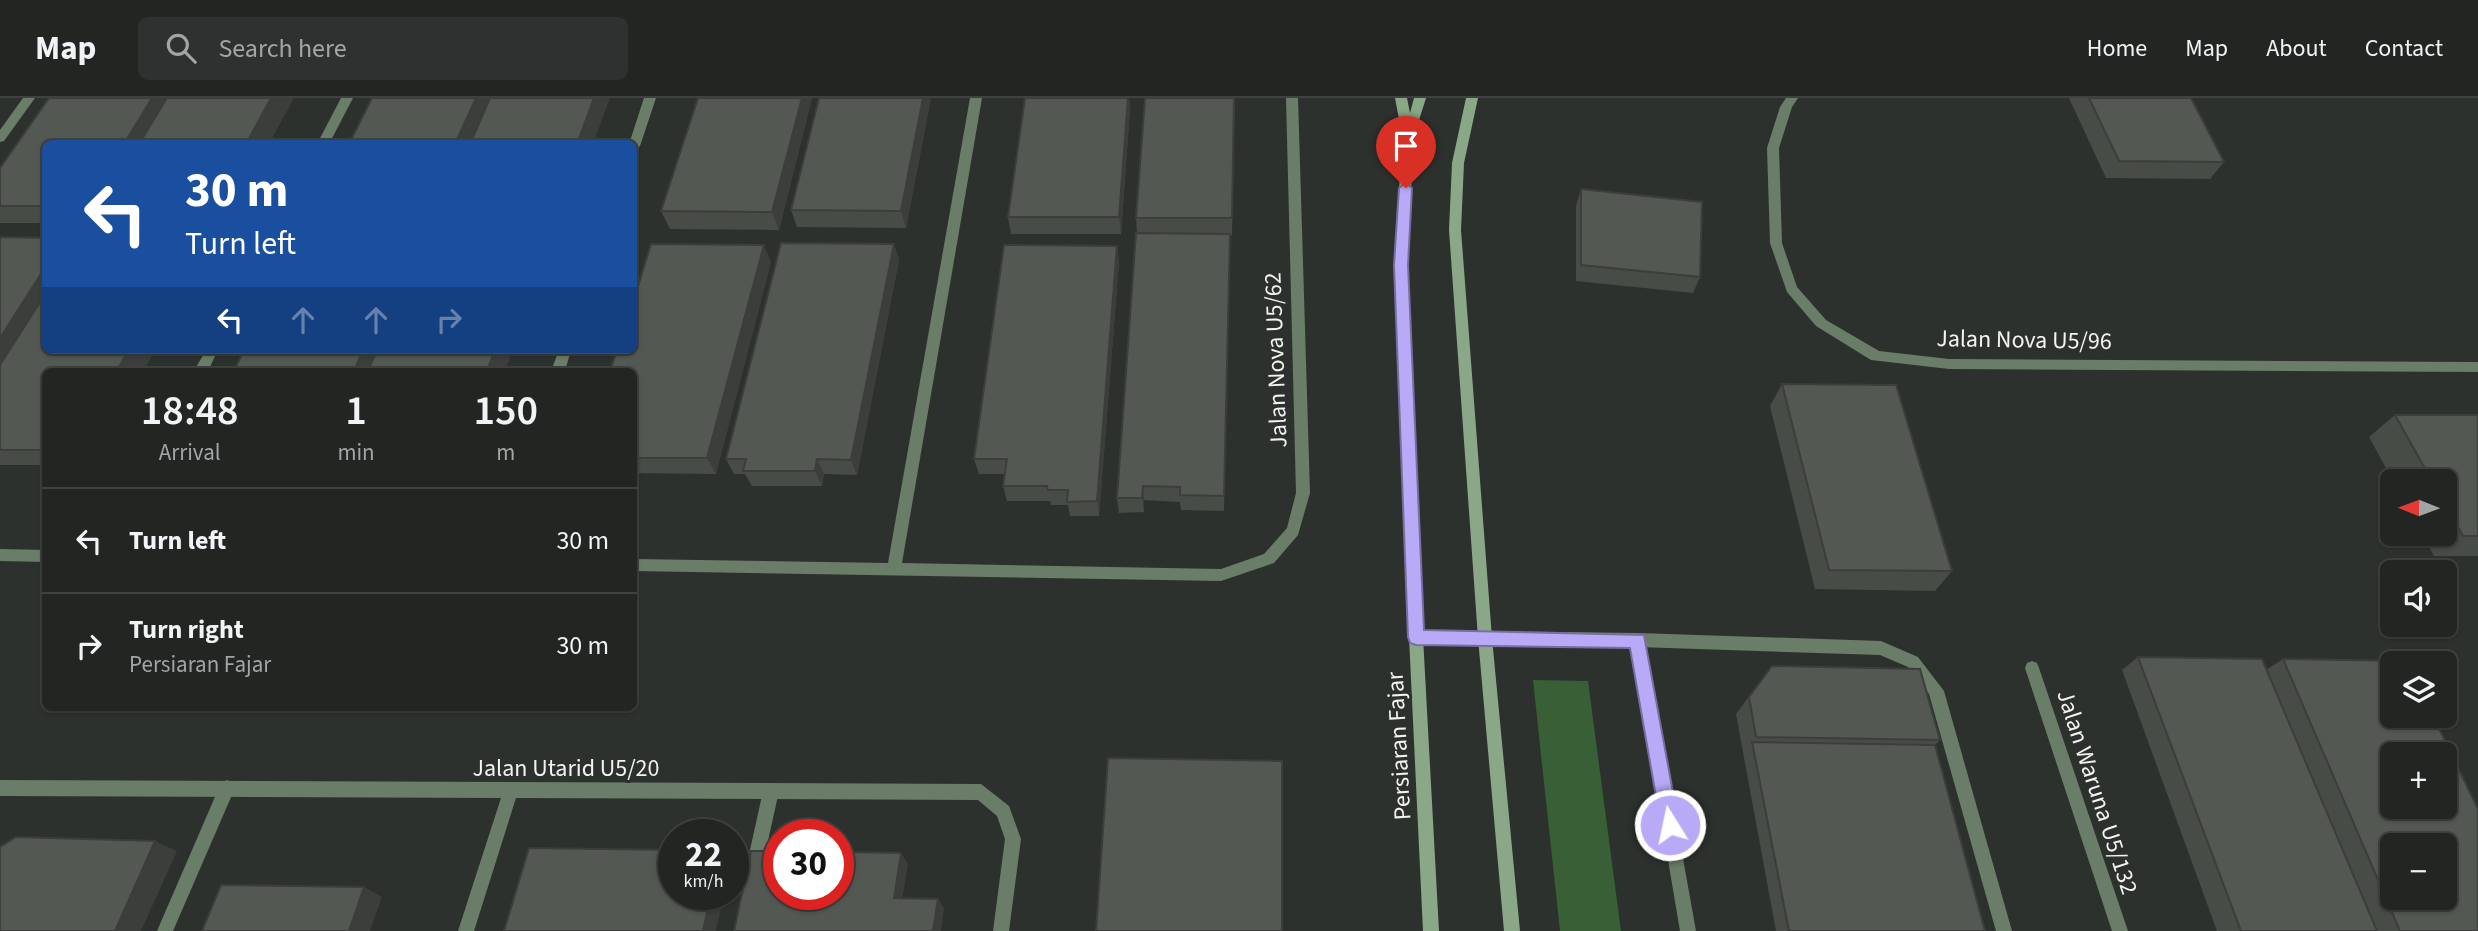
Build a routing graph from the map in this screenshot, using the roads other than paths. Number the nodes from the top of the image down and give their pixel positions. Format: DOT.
graph roads {
  1 [pos="29,98"];
  2 [pos="347,98"];
  3 [pos="650,98"];
  4 [pos="976,98"];
  5 [pos="1292,98"];
  6 [pos="1401,98"];
  7 [pos="1420,98"];
  8 [pos="1472,98"];
  9 [pos="1792,98"];
  10 [pos="1408,136"];
  11 [pos="0,138"];
  12 [pos="325,140"];
  13 [pos="636,140"];
  14 [pos="2478,367"];
  15 [pos="0,555"];
  16 [pos="42,556"];
  17 [pos="637,565"];
  18 [pos="894,570"];
  19 [pos="1416,637"];
  20 [pos="1485,638"];
  21 [pos="1638,640"];
  22 [pos="2032,668"];
  23 [pos="0,788"];
  24 [pos="227,788"];
  25 [pos="511,790"];
  26 [pos="771,791"];
  27 [pos="751,880"];
  28 [pos="165,931"];
  29 [pos="466,931"];
  30 [pos="1001,931"];
  31 [pos="1431,931"];
  32 [pos="1511,931"];
  33 [pos="1688,931"];
  34 [pos="2004,931"];
  35 [pos="2120,931"];
  1 -- 11 [label="street"];
  2 -- 12 [label="street"];
  3 -- 13 [label="street"];
  4 -- 18 [label="street"];
  5 -- 18 [label="street, Jalan Nova U5/62"];
  6 -- 10 [label="main road"];
  7 -- 10 [label="main road, Persiaran Fajar"];
  8 -- 20 [label="main road"];
  9 -- 14 [label="street, Jalan Nova U5/96"];
  10 -- 19 [label="main road, Persiaran Fajar"];
  15 -- 16 [label="street"];
  17 -- 18 [label="street, Jalan Nova U5/62"];
  19 -- 20 [label="street"];
  19 -- 31 [label="main road, Persiaran Fajar"];
  20 -- 21 [label="street"];
  20 -- 32 [label="main road"];
  21 -- 33 [label="street"];
  21 -- 34 [label="street"];
  22 -- 35 [label="street, Jalan Waruna U5/132"];
  23 -- 24 [label="street, Jalan Utarid U5/20"];
  24 -- 25 [label="street, Jalan Utarid U5/20"];
  24 -- 28 [label="street"];
  25 -- 26 [label="street, Jalan Utarid U5/20"];
  25 -- 29 [label="street"];
  26 -- 27 [label="street"];
  26 -- 30 [label="street, Jalan Utarid U5/20"];
}
